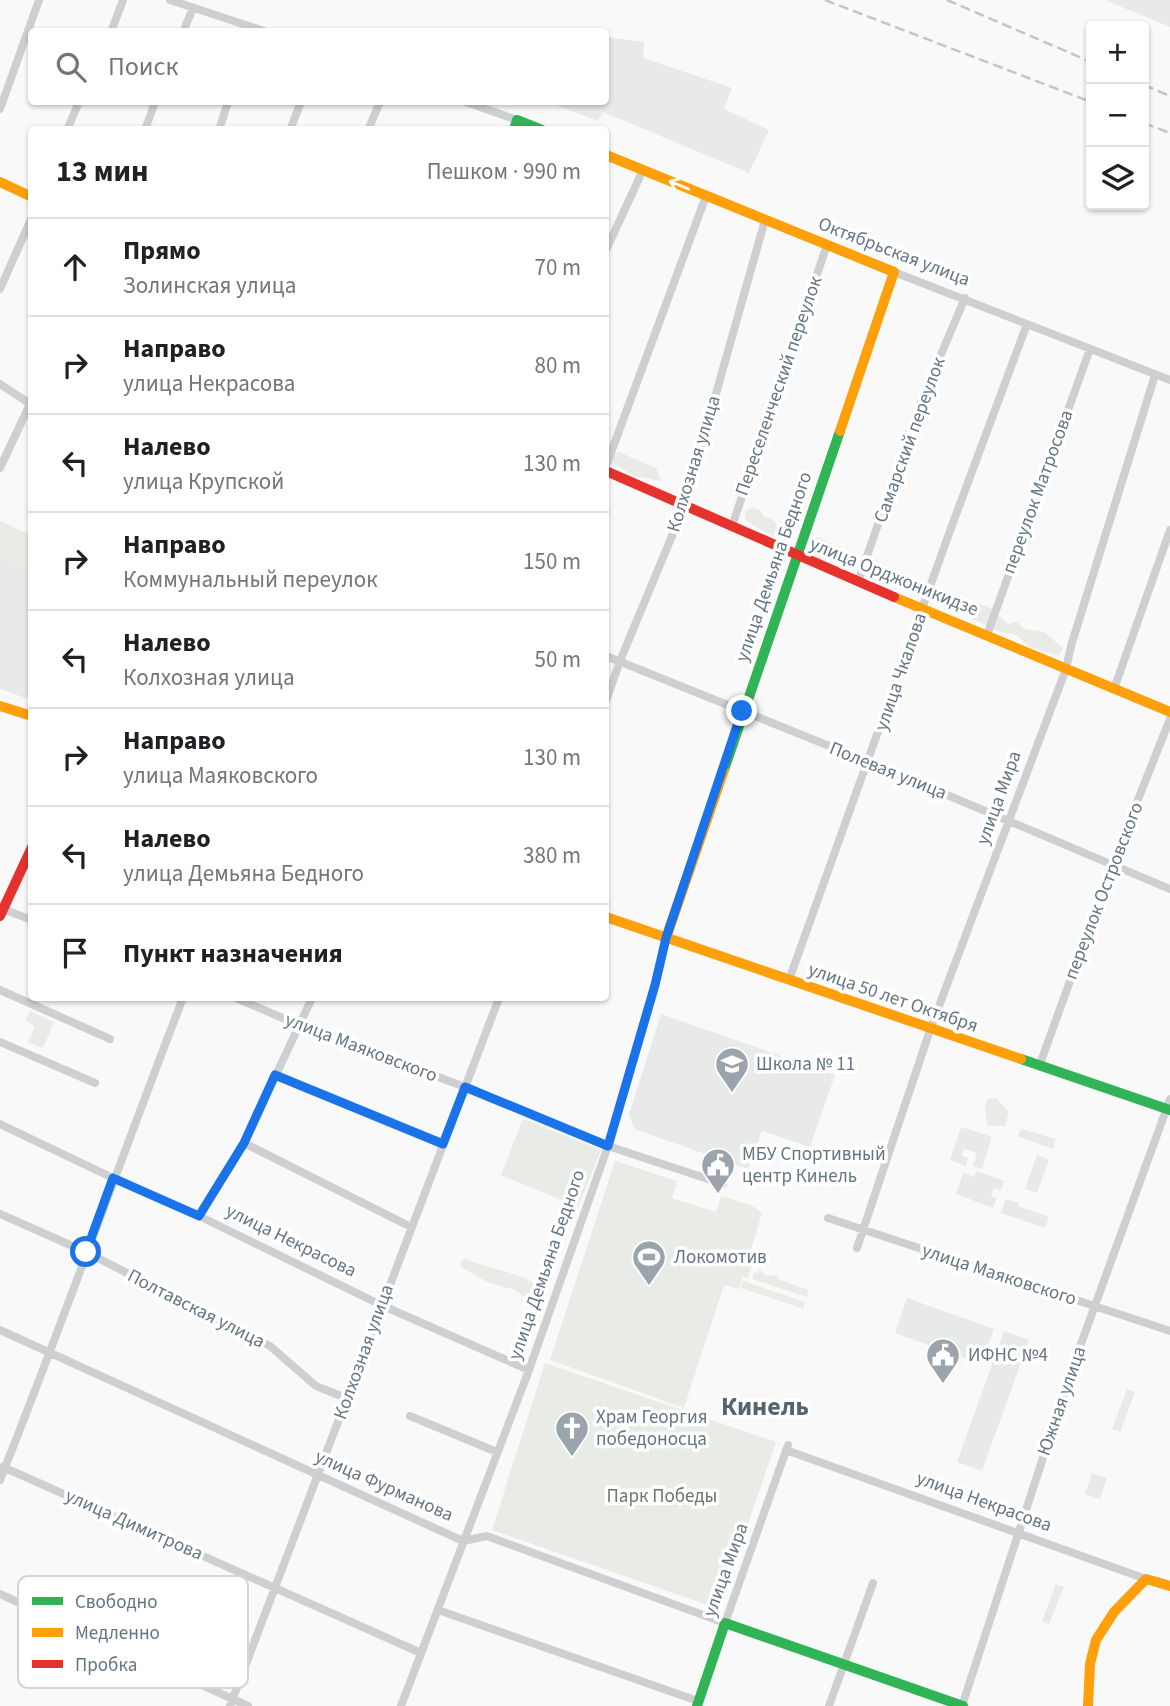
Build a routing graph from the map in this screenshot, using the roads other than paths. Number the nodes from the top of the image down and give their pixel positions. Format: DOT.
graph roads {
  1 [pos="38,0"];
  2 [pos="124,0"];
  3 [pos="170,0"];
  4 [pos="193,8"];
  5 [pos="28,28"];
  6 [pos="113,28"];
  7 [pos="185,28"];
  8 [pos="251,28"];
  9 [pos="28,29"];
  10 [pos="78,105"];
  11 [pos="154,105"];
  12 [pos="227,105"];
  13 [pos="300,105"];
  14 [pos="379,105"];
  15 [pos="473,105"];
  16 [pos="0,109"];
  17 [pos="516,125"];
  18 [pos="69,126"];
  19 [pos="146,126"];
  20 [pos="220,126"];
  21 [pos="292,126"];
  22 [pos="370,126"];
  23 [pos="609,156"];
  24 [pos="643,170"];
  25 [pos="0,182"];
  26 [pos="28,195"];
  27 [pos="706,196"];
  28 [pos="765,220"];
  29 [pos="28,226"];
  30 [pos="609,244"];
  31 [pos="827,245"];
  32 [pos="894,272"];
  33 [pos="0,289"];
  34 [pos="965,298"];
  35 [pos="1027,324"];
  36 [pos="1090,349"];
  37 [pos="1155,375"];
  38 [pos="1170,380"];
  39 [pos="0,384"];
  40 [pos="28,403"];
  41 [pos="28,411"];
  42 [pos="609,458"];
  43 [pos="0,468"];
  44 [pos="609,472"];
  45 [pos="684,507"];
  46 [pos="732,526"];
  47 [pos="1170,530"];
  48 [pos="797,556"];
  49 [pos="858,583"];
  50 [pos="923,609"];
  51 [pos="987,635"];
  52 [pos="609,657"];
  53 [pos="620,661"];
  54 [pos="1066,669"];
  55 [pos="1114,689"];
  56 [pos="609,692"];
  57 [pos="0,706"];
  58 [pos="742,711"];
  59 [pos="1170,712"];
  60 [pos="28,715"];
  61 [pos="1170,719"];
  62 [pos="869,762"];
  63 [pos="1010,821"];
  64 [pos="28,854"];
  65 [pos="1112,865"];
  66 [pos="1170,889"];
  67 [pos="1,911"];
  68 [pos="609,918"];
  69 [pos="28,919"];
  70 [pos="666,938"];
  71 [pos="789,981"];
  72 [pos="0,990"];
  73 [pos="182,1001"];
  74 [pos="243,1001"];
  75 [pos="311,1001"];
  76 [pos="498,1001"];
  77 [pos="299,1026"];
  78 [pos="930,1030"];
  79 [pos="110,1039"];
  80 [pos="0,1042"];
  81 [pos="1040,1064"];
  82 [pos="275,1075"];
  83 [pos="95,1083"];
  84 [pos="465,1087"];
  85 [pos="1169,1106"];
  86 [pos="0,1124"];
  87 [pos="244,1143"];
  88 [pos="443,1144"];
  89 [pos="608,1146"];
  90 [pos="113,1178"];
  91 [pos="723,1184"];
  92 [pos="0,1214"];
  93 [pos="199,1216"];
  94 [pos="828,1219"];
  95 [pos="411,1227"];
  96 [pos="863,1230"];
  97 [pos="857,1248"];
  98 [pos="86,1252"];
  99 [pos="381,1306"];
  100 [pos="1094,1306"];
  101 [pos="0,1330"];
  102 [pos="1170,1331"];
  103 [pos="51,1353"];
  104 [pos="529,1370"];
  105 [pos="346,1398"];
  106 [pos="410,1416"];
  107 [pos="787,1448"];
  108 [pos="497,1451"];
  109 [pos="2,1466"];
  110 [pos="319,1476"];
  111 [pos="0,1480"];
  112 [pos="1018,1532"];
  113 [pos="463,1541"];
  114 [pos="1146,1579"];
  115 [pos="873,1583"];
  116 [pos="1170,1586"];
  117 [pos="275,1588"];
  118 [pos="0,1594"];
  119 [pos="18,1602"];
  120 [pos="439,1610"];
  121 [pos="725,1623"];
  122 [pos="421,1653"];
  123 [pos="248,1660"];
  124 [pos="844,1664"];
  125 [pos="200,1688"];
  126 [pos="232,1703"];
  127 [pos="698,1704"];
  128 [pos="248,1706"];
  129 [pos="403,1706"];
  130 [pos="829,1706"];
  131 [pos="963,1706"];
  132 [pos="1088,1706"];
  1 -- 5 [label="street"];
  2 -- 6 [label="street"];
  3 -- 4 [label="street"];
  4 -- 7 [label="street"];
  4 -- 8 [label="street"];
  9 -- 16 [label="street"];
  10 -- 18 [label="street"];
  11 -- 19 [label="street"];
  12 -- 20 [label="street"];
  13 -- 21 [label="street"];
  14 -- 22 [label="street"];
  15 -- 17 [label="street"];
  23 -- 24 [label="main road, Октябрьская улица"];
  27 -- 24 [label="main road, Октябрьская улица, one-way"];
  24 -- 30 [label="street"];
  25 -- 26 [label="main road"];
  27 -- 28 [label="main road, Октябрьская улица"];
  27 -- 42 [label="street"];
  28 -- 31 [label="main road, Октябрьская улица"];
  28 -- 45 [label="street, Колхозная улица"];
  29 -- 33 [label="street"];
  31 -- 32 [label="main road, Октябрьская улица"];
  31 -- 46 [label="street, Переселенческий переулок"];
  32 -- 34 [label="street, Октябрьская улица"];
  32 -- 48 [label="main road, улица Демьяна Бедного"];
  34 -- 35 [label="street, Октябрьская улица"];
  34 -- 49 [label="street, Самарский переулок"];
  35 -- 36 [label="street, Октябрьская улица"];
  35 -- 50 [label="street, улица Чкалова"];
  36 -- 37 [label="street, Октябрьская улица"];
  36 -- 51 [label="street, переулок Матросова"];
  37 -- 38 [label="street, Октябрьская улица"];
  37 -- 54 [label="street, улица Мира"];
  39 -- 40 [label="street"];
  41 -- 43 [label="street"];
  44 -- 45 [label="main road, улица Орджоникидзе"];
  45 -- 46 [label="main road, улица Орджоникидзе"];
  45 -- 53 [label="street, Колхозная улица"];
  46 -- 48 [label="main road, улица Орджоникидзе"];
  47 -- 55 [label="street"];
  48 -- 49 [label="main road, улица Орджоникидзе"];
  48 -- 58 [label="main road, улица Демьяна Бедного"];
  49 -- 50 [label="main road, улица Орджоникидзе"];
  50 -- 51 [label="main road, улица Орджоникидзе"];
  50 -- 62 [label="street, улица Чкалова"];
  51 -- 54 [label="main road, улица Орджоникидзе"];
  52 -- 53 [label="street, Полевая улица"];
  53 -- 56 [label="street, Колхозная улица"];
  53 -- 58 [label="street, Полевая улица"];
  54 -- 55 [label="main road, улица Орджоникидзе"];
  54 -- 63 [label="street, улица Мира"];
  55 -- 59 [label="main road, улица Орджоникидзе"];
  57 -- 60 [label="main road"];
  58 -- 62 [label="street, Полевая улица"];
  58 -- 70 [label="main road, улица Демьяна Бедного"];
  61 -- 65 [label="street, переулок Островского"];
  62 -- 63 [label="street, Полевая улица"];
  62 -- 71 [label="street, улица Чкалова"];
  63 -- 65 [label="street, Полевая улица"];
  63 -- 78 [label="street, улица Мира"];
  64 -- 67 [label="main road"];
  65 -- 66 [label="street, Полевая улица"];
  65 -- 81 [label="street, переулок Островского"];
  67 -- 69 [label="street"];
  68 -- 70 [label="main road, улица 50 лет Октября"];
  70 -- 71 [label="main road, улица 50 лет Октября"];
  70 -- 89 [label="street, улица Демьяна Бедного"];
  71 -- 78 [label="main road, улица 50 лет Октября"];
  72 -- 79 [label="street"];
  73 -- 90 [label="street"];
  74 -- 77 [label="street, улица Маяковского"];
  75 -- 77 [label="street"];
  76 -- 84 [label="street, Колхозная улица"];
  77 -- 82 [label="street"];
  77 -- 84 [label="street, улица Маяковского"];
  78 -- 81 [label="main road, улица 50 лет Октября"];
  78 -- 96 [label="street, улица Мира"];
  80 -- 83 [label="street"];
  81 -- 85 [label="main road, улица 50 лет Октября"];
  82 -- 87 [label="street"];
  82 -- 88 [label="street"];
  84 -- 88 [label="street, Колхозная улица"];
  84 -- 89 [label="street, улица Маяковского"];
  85 -- 100 [label="street, Южная улица"];
  86 -- 90 [label="street, улица Некрасова"];
  87 -- 93 [label="street"];
  87 -- 95 [label="street"];
  88 -- 95 [label="street, Колхозная улица"];
  89 -- 91 [label="street, улица Маяковского"];
  89 -- 104 [label="street, улица Демьяна Бедного"];
  90 -- 93 [label="street, улица Некрасова"];
  90 -- 98 [label="street"];
  92 -- 98 [label="street, Полтавская улица"];
  93 -- 99 [label="street, улица Некрасова"];
  94 -- 96 [label="street, улица Маяковского"];
  95 -- 99 [label="street, Колхозная улица"];
  96 -- 97 [label="street, улица Мира"];
  96 -- 100 [label="street, улица Маяковского"];
  98 -- 103 [label="street"];
  98 -- 105 [label="street, Полтавская улица"];
  99 -- 104 [label="street, улица Некрасова"];
  99 -- 105 [label="street, Колхозная улица"];
  100 -- 102 [label="street, улица Маяковского"];
  100 -- 112 [label="street, Южная улица"];
  101 -- 103 [label="street, улица Фурманова"];
  103 -- 109 [label="street"];
  103 -- 110 [label="street, улица Фурманова"];
  104 -- 108 [label="street, улица Демьяна Бедного"];
  105 -- 110 [label="street, Колхозная улица"];
  106 -- 108 [label="street"];
  107 -- 112 [label="street, улица Некрасова"];
  107 -- 121 [label="street, улица Мира"];
  108 -- 113 [label="street, улица Демьяна Бедного"];
  109 -- 111 [label="street"];
  109 -- 117 [label="street, улица Димитрова"];
  110 -- 113 [label="street, улица Фурманова"];
  110 -- 117 [label="street, Колхозная улица"];
  112 -- 114 [label="street, улица Некрасова"];
  112 -- 131 [label="street, Южная улица"];
  113 -- 120 [label="street, улица Демьяна Бедного"];
  113 -- 121 [label="street, улица Фурманова"];
  114 -- 116 [label="main road, улица Некрасова"];
  114 -- 132 [label="main road"];
  115 -- 124 [label="street"];
  117 -- 122 [label="street, улица Димитрова"];
  117 -- 123 [label="street, Колхозная улица"];
  118 -- 119 [label="street"];
  120 -- 122 [label="street, улица Демьяна Бедного"];
  120 -- 127 [label="street"];
  121 -- 124 [label="main road, улица Фурманова"];
  121 -- 127 [label="main road, улица Мира"];
  122 -- 129 [label="street, улица Демьяна Бедного"];
  124 -- 130 [label="street"];
  124 -- 131 [label="main road, улица Фурманова"];
  125 -- 126 [label="street"];
  126 -- 128 [label="street"];
}
